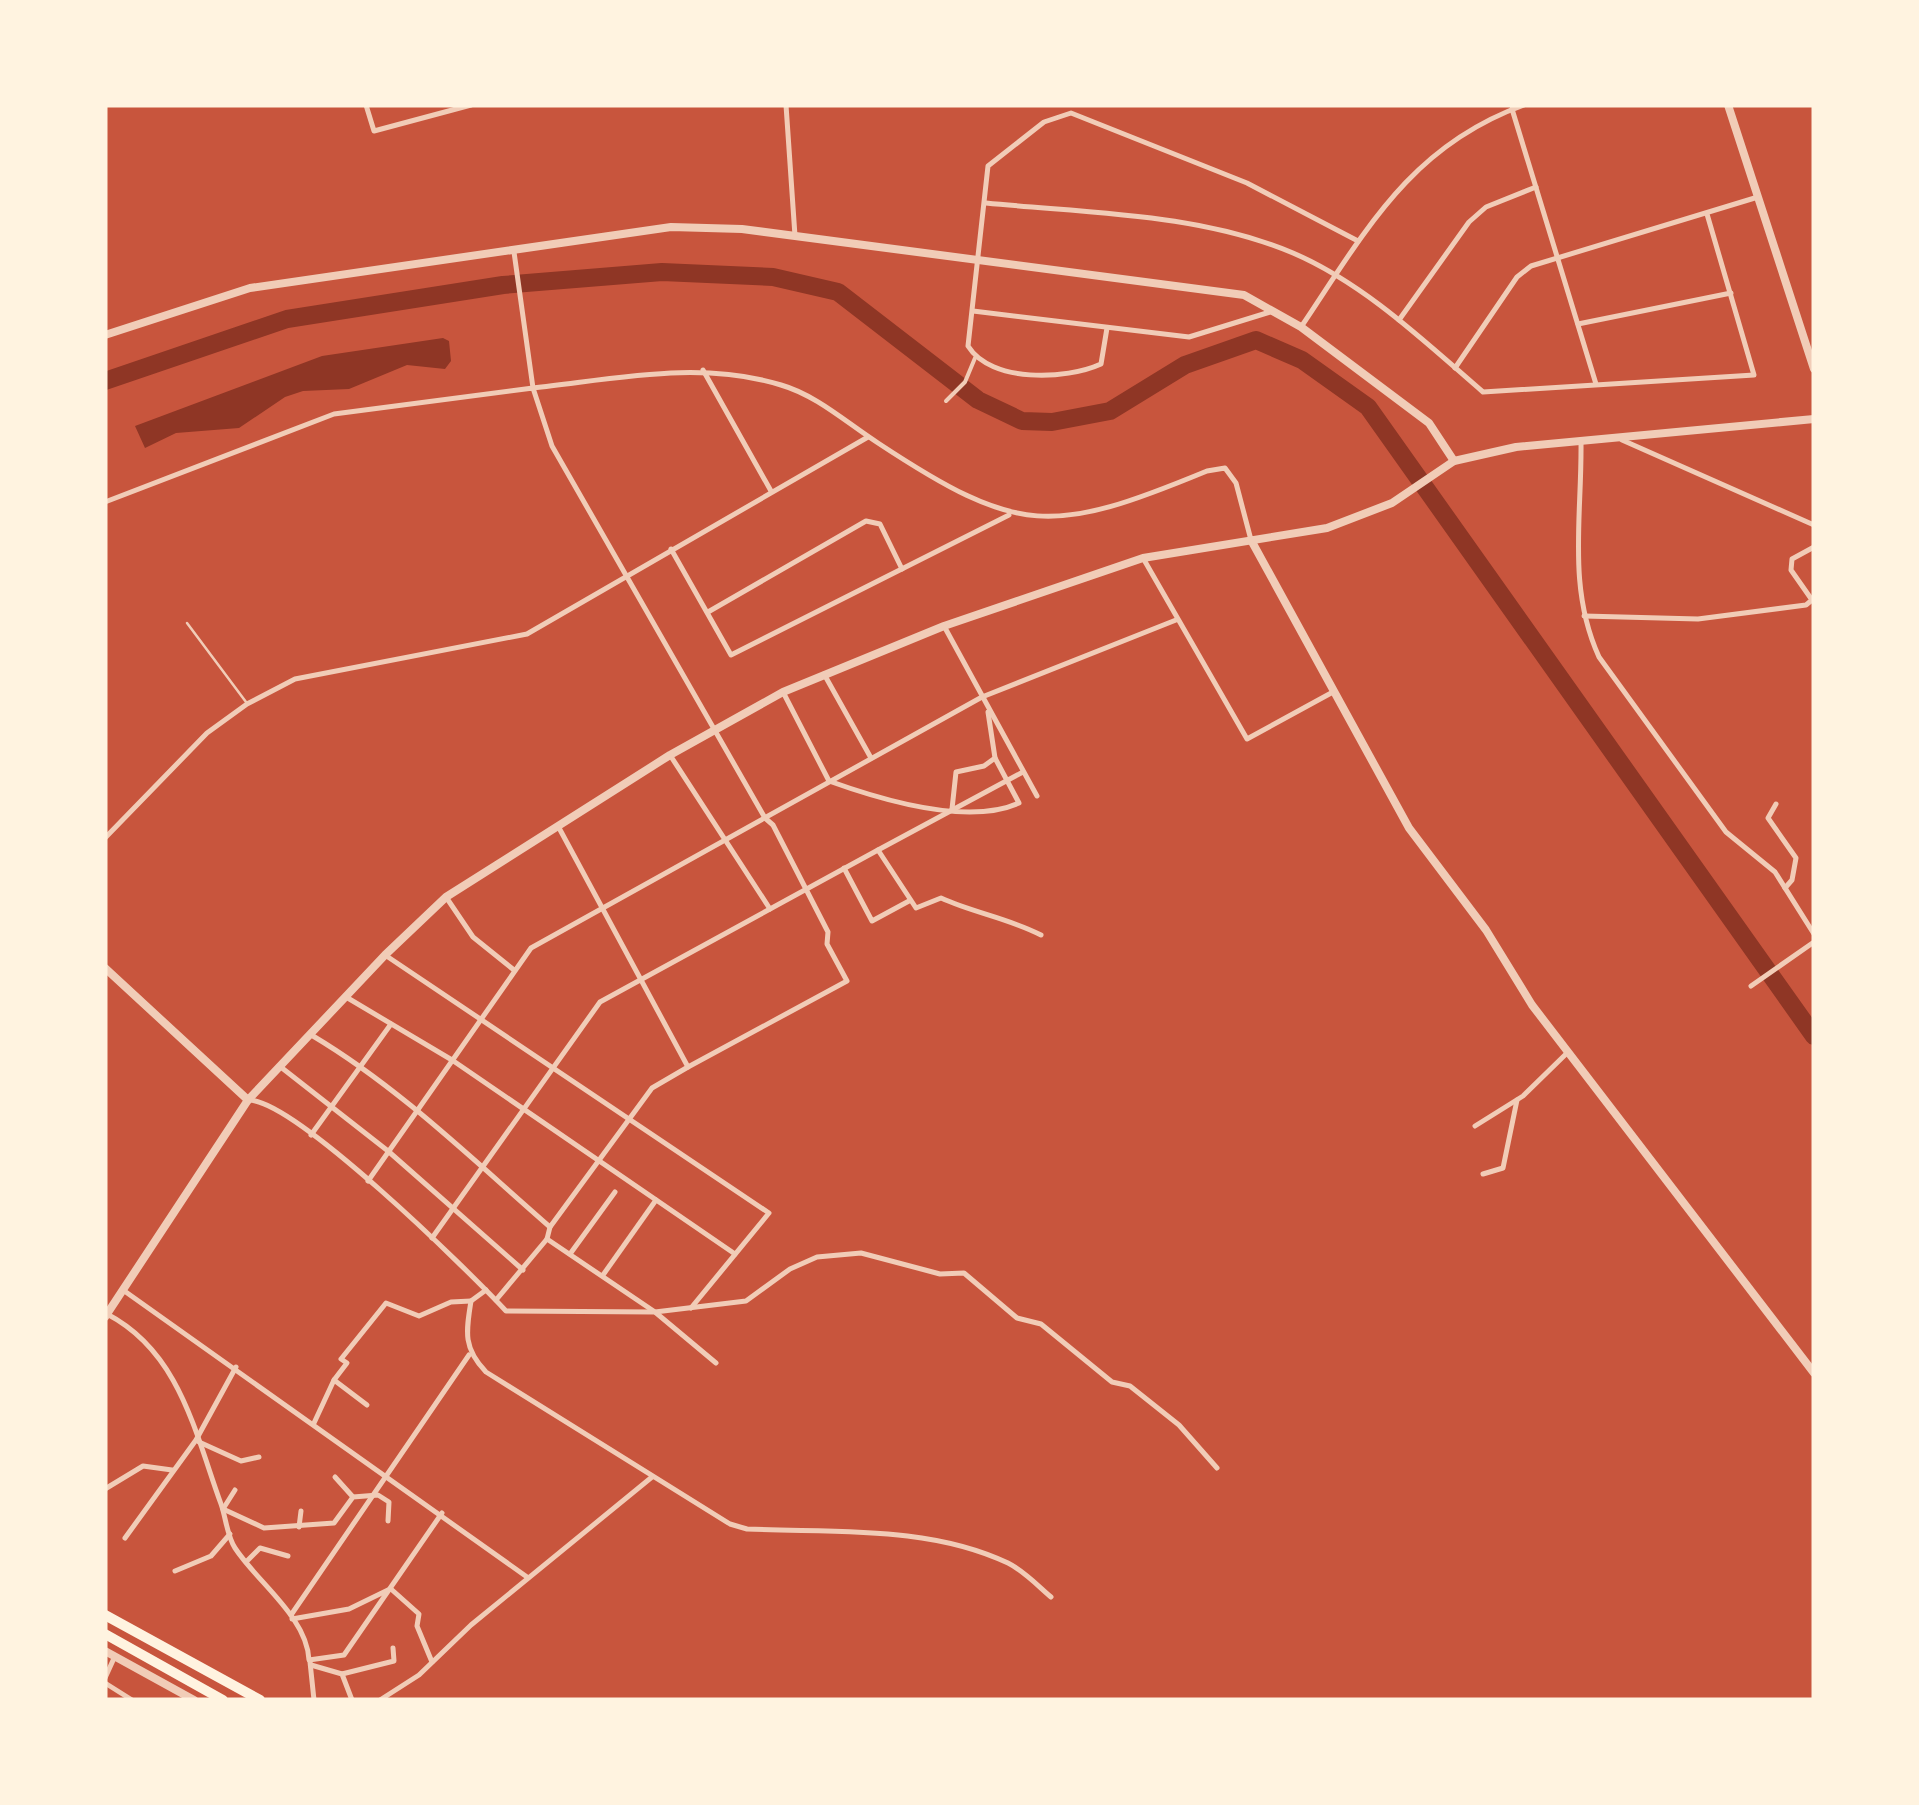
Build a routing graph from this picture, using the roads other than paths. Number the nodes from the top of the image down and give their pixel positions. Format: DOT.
graph roads {
  1 [pos="366,105"];
  2 [pos="471,105"];
  3 [pos="786,105"];
  4 [pos="1524,105"];
  5 [pos="1728,105"];
  6 [pos="1512,109"];
  7 [pos="1536,187"];
  8 [pos="1758,196"];
  9 [pos="986,203"];
  10 [pos="1707,214"];
  11 [pos="795,236"];
  12 [pos="1358,241"];
  13 [pos="514,252"];
  14 [pos="980,257"];
  15 [pos="1558,258"];
  16 [pos="1336,276"];
  17 [pos="1731,294"];
  18 [pos="1274,310"];
  19 [pos="973,312"];
  20 [pos="1399,320"];
  21 [pos="1578,324"];
  22 [pos="1301,327"];
  23 [pos="1107,328"];
  24 [pos="105,335"];
  25 [pos="975,358"];
  26 [pos="1455,368"];
  27 [pos="1814,369"];
  28 [pos="703,370"];
  29 [pos="1596,384"];
  30 [pos="533,388"];
  31 [pos="946,401"];
  32 [pos="1814,420"];
  33 [pos="868,437"];
  34 [pos="1619,438"];
  35 [pos="1581,442"];
  36 [pos="1454,460"];
  37 [pos="771,491"];
  38 [pos="105,502"];
  39 [pos="1010,515"];
  40 [pos="1814,526"];
  41 [pos="1251,540"];
  42 [pos="1814,547"];
  43 [pos="671,549"];
  44 [pos="1144,558"];
  45 [pos="902,569"];
  46 [pos="627,578"];
  47 [pos="708,612"];
  48 [pos="1584,616"];
  49 [pos="1176,620"];
  50 [pos="187,623"];
  51 [pos="944,626"];
  52 [pos="824,674"];
  53 [pos="782,692"];
  54 [pos="1333,692"];
  55 [pos="982,697"];
  56 [pos="247,704"];
  57 [pos="988,708"];
  58 [pos="714,728"];
  59 [pos="670,754"];
  60 [pos="871,758"];
  61 [pos="995,758"];
  62 [pos="1023,772"];
  63 [pos="1006,779"];
  64 [pos="829,781"];
  65 [pos="1037,796"];
  66 [pos="1776,804"];
  67 [pos="952,809"];
  68 [pos="1003,810"];
  69 [pos="764,818"];
  70 [pos="1005,822"];
  71 [pos="558,826"];
  72 [pos="105,838"];
  73 [pos="728,838"];
  74 [pos="878,850"];
  75 [pos="844,868"];
  76 [pos="1785,888"];
  77 [pos="806,889"];
  78 [pos="446,898"];
  79 [pos="909,901"];
  80 [pos="770,908"];
  81 [pos="598,909"];
  82 [pos="1814,934"];
  83 [pos="1041,935"];
  84 [pos="1814,942"];
  85 [pos="385,954"];
  86 [pos="105,968"];
  87 [pos="514,970"];
  88 [pos="638,980"];
  89 [pos="1750,986"];
  90 [pos="346,998"];
  91 [pos="481,1018"];
  92 [pos="392,1023"];
  93 [pos="313,1036"];
  94 [pos="1568,1053"];
  95 [pos="452,1060"];
  96 [pos="362,1066"];
  97 [pos="552,1067"];
  98 [pos="688,1067"];
  99 [pos="282,1068"];
  100 [pos="248,1100"];
  101 [pos="1516,1100"];
  102 [pos="332,1108"];
  103 [pos="523,1109"];
  104 [pos="418,1110"];
  105 [pos="628,1120"];
  106 [pos="1476,1126"];
  107 [pos="312,1135"];
  108 [pos="388,1152"];
  109 [pos="599,1161"];
  110 [pos="481,1167"];
  111 [pos="1483,1174"];
  112 [pos="368,1180"];
  113 [pos="615,1192"];
  114 [pos="656,1200"];
  115 [pos="451,1211"];
  116 [pos="550,1226"];
  117 [pos="432,1238"];
  118 [pos="548,1240"];
  119 [pos="570,1254"];
  120 [pos="735,1254"];
  121 [pos="522,1270"];
  122 [pos="602,1276"];
  123 [pos="123,1290"];
  124 [pos="486,1290"];
  125 [pos="471,1300"];
  126 [pos="496,1300"];
  127 [pos="690,1308"];
  128 [pos="655,1312"];
  129 [pos="106,1316"];
  130 [pos="470,1355"];
  131 [pos="716,1364"];
  132 [pos="236,1366"];
  133 [pos="1814,1373"];
  134 [pos="334,1380"];
  135 [pos="367,1405"];
  136 [pos="314,1423"];
  137 [pos="196,1440"];
  138 [pos="260,1457"];
  139 [pos="1217,1468"];
  140 [pos="172,1470"];
  141 [pos="652,1477"];
  142 [pos="335,1478"];
  143 [pos="385,1478"];
  144 [pos="105,1490"];
  145 [pos="234,1490"];
  146 [pos="354,1497"];
  147 [pos="372,1498"];
  148 [pos="223,1510"];
  149 [pos="301,1511"];
  150 [pos="442,1513"];
  151 [pos="388,1520"];
  152 [pos="300,1527"];
  153 [pos="230,1534"];
  154 [pos="126,1538"];
  155 [pos="288,1556"];
  156 [pos="246,1562"];
  157 [pos="175,1571"];
  158 [pos="527,1578"];
  159 [pos="391,1589"];
  160 [pos="1051,1597"];
  161 [pos="105,1615"];
  162 [pos="291,1617"];
  163 [pos="105,1634"];
  164 [pos="393,1648"];
  165 [pos="105,1650"];
  166 [pos="115,1656"];
  167 [pos="310,1662"];
  168 [pos="432,1662"];
  169 [pos="342,1674"];
  170 [pos="105,1681"];
  171 [pos="132,1700"];
  172 [pos="194,1700"];
  173 [pos="223,1700"];
  174 [pos="260,1700"];
  175 [pos="314,1700"];
  176 [pos="352,1700"];
  177 [pos="380,1700"];
  1 -- 2 [label="street"];
  3 -- 11 [label="street"];
  4 -- 6 [label="street"];
  5 -- 8 [label="street"];
  6 -- 7 [label="street"];
  6 -- 12 [label="street"];
  7 -- 15 [label="street"];
  7 -- 20 [label="street"];
  8 -- 10 [label="street"];
  8 -- 27 [label="street"];
  9 -- 12 [label="street"];
  9 -- 14 [label="street"];
  9 -- 16 [label="street"];
  10 -- 15 [label="street"];
  10 -- 17 [label="street"];
  11 -- 13 [label="street"];
  11 -- 14 [label="street"];
  12 -- 16 [label="street"];
  13 -- 24 [label="street"];
  13 -- 30 [label="street"];
  14 -- 18 [label="street"];
  14 -- 19 [label="street"];
  15 -- 21 [label="street"];
  15 -- 26 [label="street"];
  16 -- 20 [label="street"];
  16 -- 22 [label="street"];
  17 -- 21 [label="street"];
  17 -- 29 [label="street"];
  18 -- 22 [label="street"];
  18 -- 23 [label="street"];
  19 -- 23 [label="street"];
  19 -- 25 [label="street"];
  20 -- 26 [label="street"];
  21 -- 29 [label="street"];
  22 -- 36 [label="street"];
  23 -- 25 [label="street"];
  25 -- 31 [label="street"];
  26 -- 29 [label="street"];
  28 -- 30 [label="street"];
  28 -- 33 [label="street"];
  28 -- 37 [label="street"];
  30 -- 38 [label="street"];
  30 -- 46 [label="street"];
  32 -- 34 [label="street"];
  33 -- 37 [label="street"];
  33 -- 39 [label="street"];
  34 -- 35 [label="street"];
  34 -- 40 [label="street"];
  35 -- 36 [label="street"];
  35 -- 48 [label="street"];
  36 -- 41 [label="street"];
  37 -- 43 [label="street"];
  39 -- 41 [label="street"];
  39 -- 45 [label="street"];
  41 -- 44 [label="street"];
  41 -- 54 [label="street"];
  42 -- 48 [label="street"];
  43 -- 46 [label="street"];
  43 -- 47 [label="street"];
  44 -- 49 [label="street"];
  44 -- 51 [label="street"];
  45 -- 47 [label="street"];
  45 -- 47 [label="street"];
  46 -- 56 [label="street"];
  46 -- 58 [label="street"];
  48 -- 76 [label="street"];
  49 -- 54 [label="street"];
  49 -- 55 [label="street"];
  50 -- 56 [label="lane"];
  51 -- 52 [label="street"];
  51 -- 55 [label="street"];
  52 -- 53 [label="street"];
  52 -- 60 [label="street"];
  53 -- 58 [label="street"];
  53 -- 64 [label="street"];
  54 -- 94 [label="street"];
  55 -- 57 [label="street"];
  55 -- 60 [label="street"];
  56 -- 72 [label="street"];
  57 -- 61 [label="street"];
  57 -- 62 [label="street"];
  58 -- 59 [label="street"];
  58 -- 69 [label="street"];
  59 -- 71 [label="street"];
  59 -- 73 [label="street"];
  60 -- 64 [label="street"];
  61 -- 63 [label="street"];
  61 -- 67 [label="street"];
  62 -- 63 [label="street"];
  62 -- 65 [label="street"];
  63 -- 67 [label="street"];
  63 -- 68 [label="street"];
  64 -- 67 [label="street"];
  64 -- 69 [label="street"];
  66 -- 76 [label="street"];
  67 -- 68 [label="street"];
  67 -- 74 [label="street"];
  68 -- 70 [label="street"];
  69 -- 73 [label="street"];
  69 -- 77 [label="street"];
  71 -- 78 [label="street"];
  71 -- 81 [label="street"];
  73 -- 80 [label="street"];
  73 -- 81 [label="street"];
  74 -- 75 [label="street"];
  74 -- 79 [label="street"];
  75 -- 77 [label="street"];
  75 -- 79 [label="street"];
  76 -- 82 [label="street"];
  77 -- 80 [label="street"];
  77 -- 98 [label="street"];
  78 -- 85 [label="street"];
  78 -- 87 [label="street"];
  79 -- 83 [label="street"];
  80 -- 88 [label="street"];
  81 -- 87 [label="street"];
  81 -- 88 [label="street"];
  84 -- 89 [label="street"];
  85 -- 90 [label="street"];
  85 -- 91 [label="street"];
  86 -- 100 [label="street"];
  87 -- 91 [label="street"];
  88 -- 97 [label="street"];
  88 -- 98 [label="street"];
  90 -- 92 [label="street"];
  90 -- 93 [label="street"];
  91 -- 95 [label="street"];
  91 -- 97 [label="street"];
  92 -- 95 [label="street"];
  92 -- 96 [label="street"];
  93 -- 96 [label="street"];
  93 -- 99 [label="street"];
  94 -- 101 [label="street"];
  94 -- 133 [label="street"];
  95 -- 103 [label="street"];
  95 -- 104 [label="street"];
  96 -- 102 [label="street"];
  96 -- 104 [label="street"];
  97 -- 103 [label="street"];
  97 -- 105 [label="street"];
  98 -- 105 [label="street"];
  99 -- 100 [label="street"];
  99 -- 102 [label="street"];
  100 -- 107 [label="street"];
  100 -- 123 [label="street"];
  101 -- 106 [label="street"];
  101 -- 111 [label="street"];
  102 -- 107 [label="street"];
  102 -- 108 [label="street"];
  103 -- 109 [label="street"];
  103 -- 110 [label="street"];
  104 -- 108 [label="street"];
  104 -- 110 [label="street"];
  105 -- 109 [label="street"];
  105 -- 120 [label="street"];
  107 -- 112 [label="street"];
  108 -- 112 [label="street"];
  108 -- 115 [label="street"];
  109 -- 114 [label="street"];
  109 -- 116 [label="street"];
  110 -- 115 [label="street"];
  110 -- 116 [label="street"];
  112 -- 117 [label="street"];
  113 -- 119 [label="street"];
  114 -- 120 [label="street"];
  114 -- 122 [label="street"];
  115 -- 117 [label="street"];
  115 -- 121 [label="street"];
  116 -- 118 [label="street"];
  117 -- 124 [label="street"];
  118 -- 119 [label="street"];
  118 -- 121 [label="street"];
  119 -- 122 [label="street"];
  120 -- 127 [label="street"];
  121 -- 126 [label="street"];
  122 -- 128 [label="street"];
  123 -- 129 [label="street"];
  123 -- 132 [label="street"];
  124 -- 125 [label="street"];
  124 -- 126 [label="street"];
  125 -- 130 [label="street"];
  125 -- 134 [label="street"];
  126 -- 128 [label="street"];
  127 -- 128 [label="street"];
  127 -- 139 [label="street"];
  128 -- 131 [label="street"];
  129 -- 137 [label="street"];
  130 -- 141 [label="street"];
  130 -- 143 [label="street"];
  132 -- 136 [label="street"];
  132 -- 137 [label="street"];
  134 -- 135 [label="street"];
  134 -- 136 [label="street"];
  136 -- 143 [label="street"];
  137 -- 138 [label="street"];
  137 -- 140 [label="street"];
  137 -- 148 [label="street"];
  140 -- 144 [label="street"];
  140 -- 154 [label="street"];
  141 -- 158 [label="street"];
  141 -- 160 [label="street"];
  142 -- 146 [label="street"];
  143 -- 147 [label="street"];
  143 -- 150 [label="street"];
  145 -- 148 [label="street"];
  146 -- 147 [label="street"];
  146 -- 152 [label="street"];
  147 -- 151 [label="street"];
  147 -- 162 [label="street"];
  148 -- 152 [label="street"];
  148 -- 153 [label="street"];
  149 -- 152 [label="street"];
  150 -- 158 [label="street"];
  150 -- 159 [label="street"];
  153 -- 156 [label="street"];
  153 -- 157 [label="street"];
  155 -- 156 [label="street"];
  156 -- 162 [label="street"];
  158 -- 168 [label="street"];
  159 -- 162 [label="street"];
  159 -- 167 [label="street"];
  159 -- 168 [label="street"];
  161 -- 174 [label="highway"];
  162 -- 167 [label="street"];
  163 -- 173 [label="highway"];
  164 -- 169 [label="street"];
  165 -- 166 [label="street"];
  166 -- 170 [label="street"];
  166 -- 172 [label="street"];
  167 -- 169 [label="street"];
  167 -- 175 [label="street"];
  168 -- 177 [label="street"];
  169 -- 176 [label="street"];
  170 -- 171 [label="street"];
}
